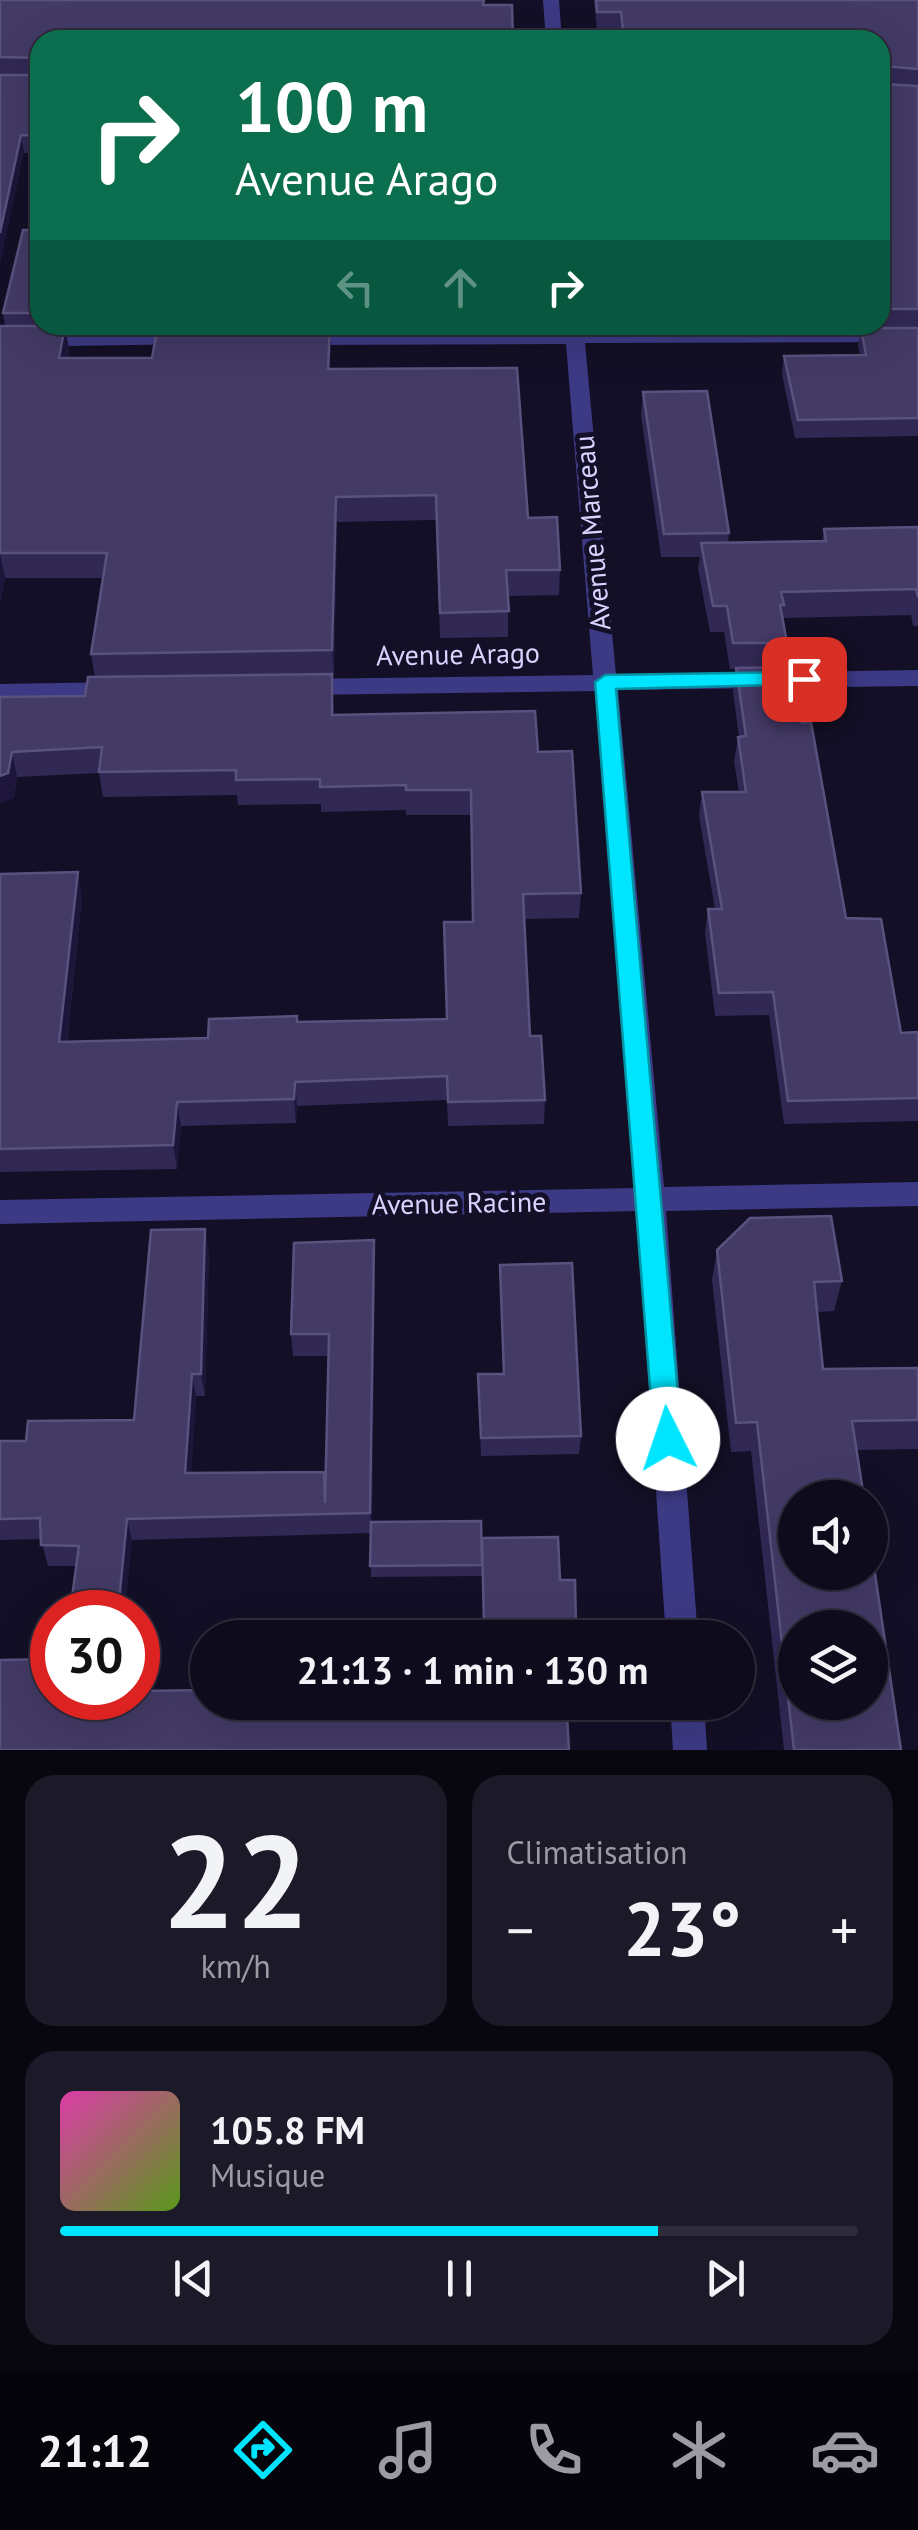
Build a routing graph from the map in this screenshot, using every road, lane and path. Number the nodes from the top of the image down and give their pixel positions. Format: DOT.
graph roads {
  1 [pos="551,0"];
  2 [pos="553,30"];
  3 [pos="426,335"];
  4 [pos="574,335"];
  5 [pos="849,335"];
  6 [pos="918,336"];
  7 [pos="279,339"];
  8 [pos="219,340"];
  9 [pos="0,342"];
  10 [pos="918,678"];
  11 [pos="605,682"];
  12 [pos="275,688"];
  13 [pos="138,690"];
  14 [pos="0,692"];
  15 [pos="918,1194"];
  16 [pos="650,1199"];
  17 [pos="0,1212"];
  18 [pos="681,1620"];
  19 [pos="688,1720"];
  20 [pos="690,1750"];
  1 -- 2 [label="street"];
  3 -- 7 [label="street"];
  4 -- 11 [label="street, Avenue Marceau"];
  5 -- 6 [label="street"];
  8 -- 9 [label="street"];
  10 -- 11 [label="street, Avenue Arago"];
  11 -- 12 [label="street, Avenue Arago"];
  11 -- 16 [label="street, Avenue Marceau"];
  13 -- 14 [label="street"];
  15 -- 16 [label="street, Avenue Racine"];
  16 -- 17 [label="street, Avenue Racine"];
  16 -- 18 [label="street, Avenue Marceau"];
  19 -- 20 [label="street"];
}
